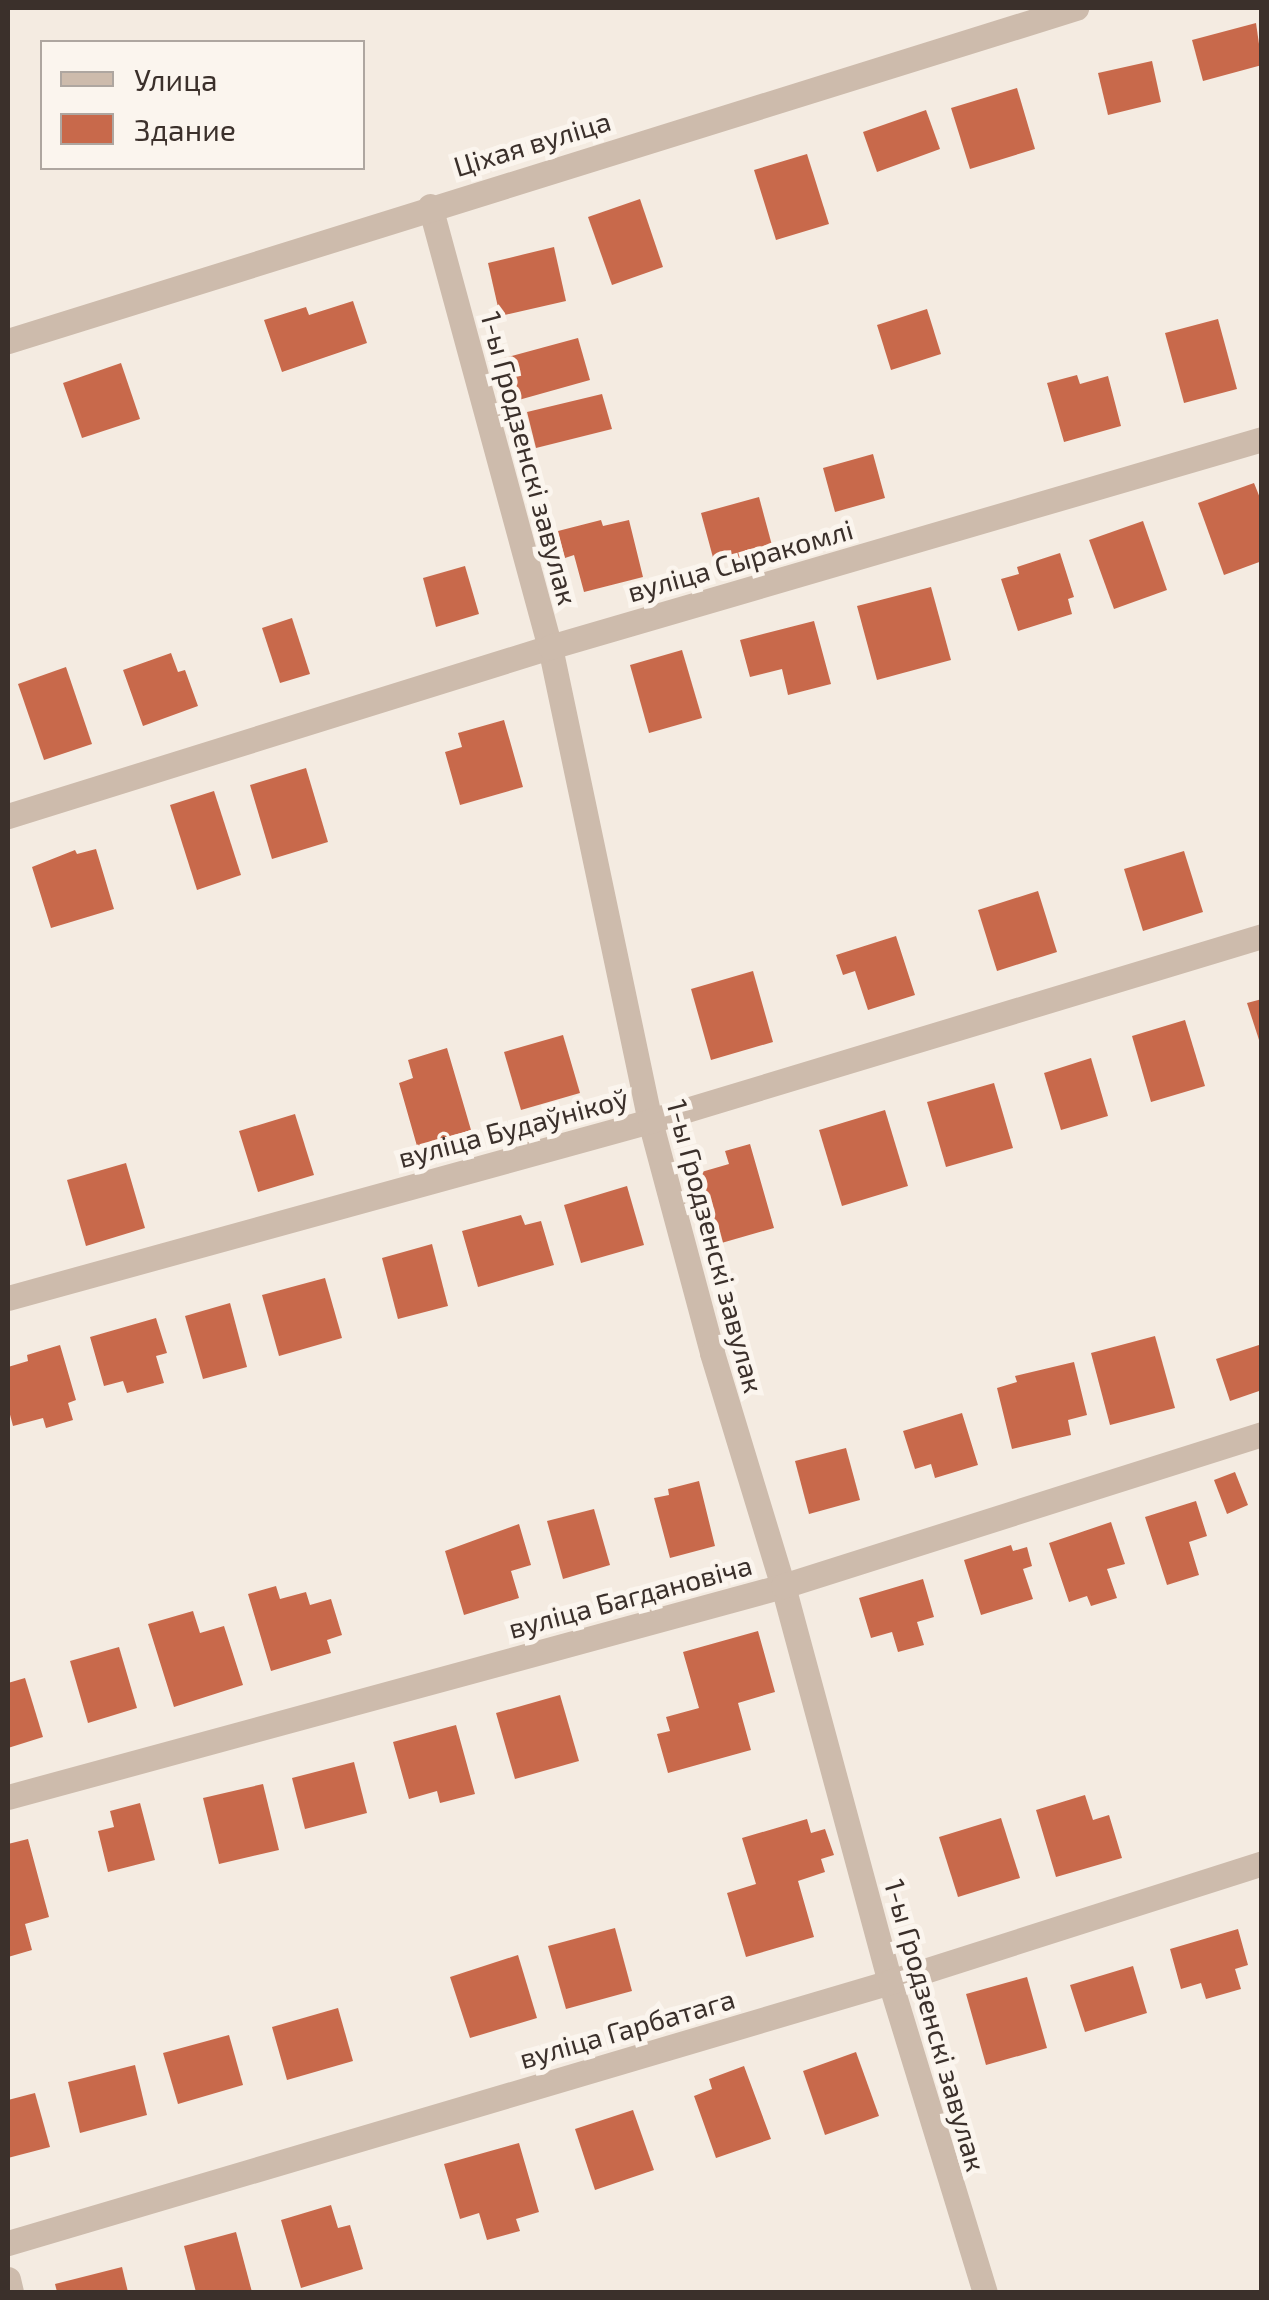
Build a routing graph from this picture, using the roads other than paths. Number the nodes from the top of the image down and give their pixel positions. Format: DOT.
graph roads {
  1 [pos="1076,8"];
  2 [pos="430,206"];
  3 [pos="8,341"];
  4 [pos="1262,440"];
  5 [pos="550,647"];
  6 [pos="8,816"];
  7 [pos="1262,936"];
  8 [pos="650,1121"];
  9 [pos="8,1298"];
  10 [pos="1262,1434"];
  11 [pos="783,1586"];
  12 [pos="8,1797"];
  13 [pos="1262,1863"];
  14 [pos="890,1982"];
  15 [pos="8,2243"];
  16 [pos="8,2279"];
  17 [pos="11,2292"];
  18 [pos="984,2292"];
  1 -- 2 [label="street, Ціхая вуліца"];
  2 -- 3 [label="street, Ціхая вуліца"];
  2 -- 5 [label="street, 1-ы Гродзенскі завулак"];
  4 -- 5 [label="street, вуліца Сыракомлі"];
  5 -- 6 [label="street, вуліца Сыракомлі"];
  5 -- 8 [label="street, 1-ы Гродзенскі завулак"];
  7 -- 8 [label="street, вуліца Будаўнікоў"];
  8 -- 9 [label="street, вуліца Будаўнікоў"];
  8 -- 11 [label="street, 1-ы Гродзенскі завулак"];
  10 -- 11 [label="street, вуліца Багдановіча"];
  11 -- 12 [label="street, вуліца Багдановіча"];
  11 -- 14 [label="street, 1-ы Гродзенскі завулак"];
  13 -- 14 [label="street, вуліца Гарбатага"];
  14 -- 15 [label="street, вуліца Гарбатага"];
  14 -- 18 [label="street, 1-ы Гродзенскі завулак"];
  16 -- 17 [label="street"];
}
